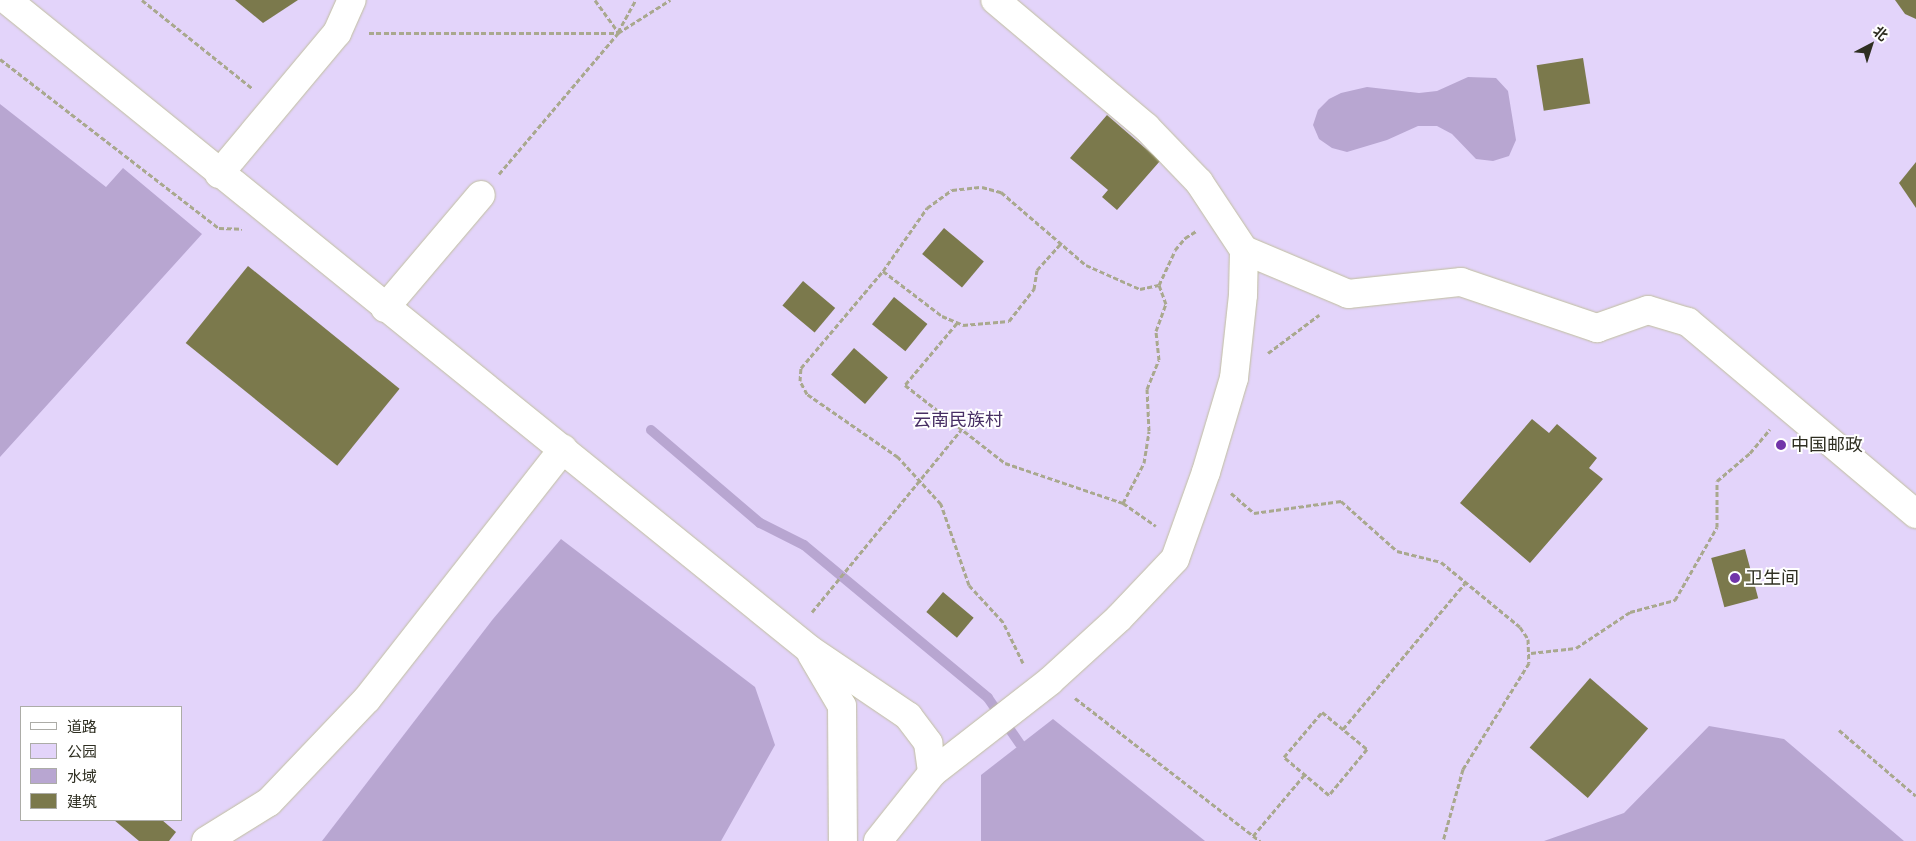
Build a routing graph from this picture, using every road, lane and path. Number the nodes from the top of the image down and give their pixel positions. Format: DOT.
graph roads {
  1 [pos="6,0"];
  2 [pos="142,0"];
  3 [pos="352,0"];
  4 [pos="595,0"];
  5 [pos="636,0"];
  6 [pos="670,0"];
  7 [pos="995,0"];
  8 [pos="337,33"];
  9 [pos="618,33"];
  10 [pos="0,60"];
  11 [pos="274,106"];
  12 [pos="218,174"];
  13 [pos="481,195"];
  14 [pos="1221,217"];
  15 [pos="289,230"];
  16 [pos="1061,243"];
  17 [pos="1244,250"];
  18 [pos="884,271"];
  19 [pos="1159,286"];
  20 [pos="1348,294"];
  21 [pos="386,308"];
  22 [pos="958,323"];
  23 [pos="1234,378"];
  24 [pos="1789,407"];
  25 [pos="961,430"];
  26 [pos="563,449"];
  27 [pos="1206,472"];
  28 [pos="919,480"];
  29 [pos="1123,504"];
  30 [pos="1916,514"];
  31 [pos="1181,543"];
  32 [pos="1465,583"];
  33 [pos="824,597"];
  34 [pos="809,649"];
  35 [pos="1531,653"];
  36 [pos="1043,687"];
  37 [pos="1343,729"];
  38 [pos="1838,730"];
  39 [pos="932,773"];
  40 [pos="1305,774"];
  41 [pos="1916,796"];
  42 [pos="1253,836"];
  43 [pos="206,841"];
  44 [pos="843,841"];
  45 [pos="878,841"];
  46 [pos="1260,841"];
  47 [pos="1443,841"];
  1 -- 12 [label="street"];
  2 -- 11 [label="path"];
  3 -- 8 [label="street"];
  4 -- 9 [label="path"];
  5 -- 9 [label="path"];
  6 -- 9 [label="path"];
  7 -- 14 [label="street"];
  8 -- 9 [label="path"];
  8 -- 11 [label="street"];
  9 -- 13 [label="path"];
  10 -- 15 [label="path"];
  11 -- 12 [label="street"];
  12 -- 15 [label="street"];
  13 -- 21 [label="street"];
  14 -- 17 [label="street"];
  14 -- 19 [label="path"];
  15 -- 21 [label="street"];
  16 -- 18 [label="path"];
  16 -- 19 [label="path"];
  16 -- 22 [label="path"];
  17 -- 20 [label="street"];
  17 -- 23 [label="street"];
  18 -- 22 [label="path"];
  18 -- 28 [label="path"];
  19 -- 29 [label="path"];
  20 -- 23 [label="path"];
  20 -- 24 [label="street"];
  21 -- 26 [label="street"];
  22 -- 25 [label="path"];
  23 -- 27 [label="street"];
  24 -- 30 [label="street"];
  24 -- 35 [label="path"];
  25 -- 28 [label="path"];
  25 -- 29 [label="path"];
  26 -- 34 [label="street"];
  26 -- 43 [label="street"];
  27 -- 31 [label="street"];
  27 -- 32 [label="path"];
  28 -- 33 [label="path"];
  28 -- 36 [label="path"];
  29 -- 31 [label="path"];
  31 -- 36 [label="street"];
  32 -- 35 [label="path"];
  32 -- 37 [label="path"];
  34 -- 39 [label="street"];
  34 -- 44 [label="street"];
  35 -- 47 [label="path"];
  36 -- 39 [label="street"];
  36 -- 42 [label="path"];
  37 -- 40 [label="path"];
  37 -- 40 [label="path"];
  38 -- 41 [label="path"];
  39 -- 45 [label="street"];
  40 -- 42 [label="path"];
  42 -- 46 [label="path"];
}
